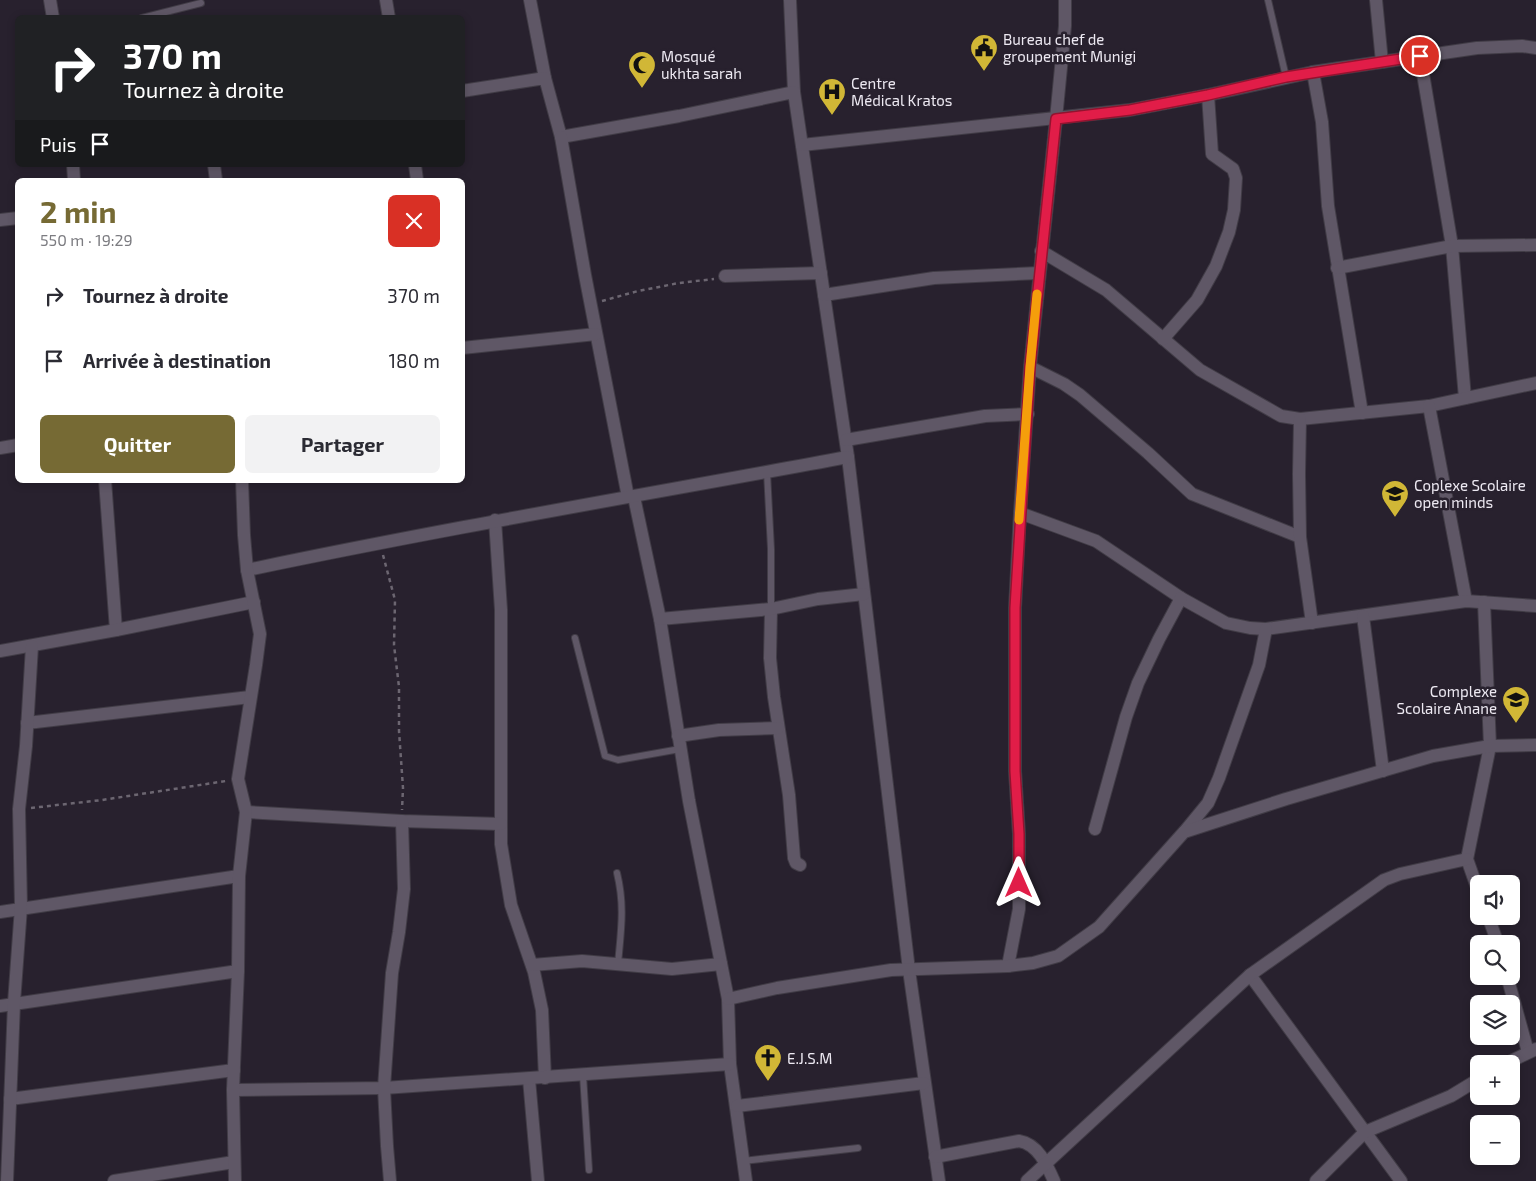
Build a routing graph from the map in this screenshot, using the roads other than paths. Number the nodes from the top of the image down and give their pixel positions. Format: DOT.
graph roads {
  1 [pos="50,0"];
  2 [pos="386,0"];
  3 [pos="530,0"];
  4 [pos="790,0"];
  5 [pos="1064,0"];
  6 [pos="1268,0"];
  7 [pos="1376,0"];
  8 [pos="201,3"];
  9 [pos="52,15"];
  10 [pos="154,15"];
  11 [pos="388,15"];
  12 [pos="1536,48"];
  13 [pos="1420,56"];
  14 [pos="1382,62"];
  15 [pos="1313,72"];
  16 [pos="1286,77"];
  17 [pos="545,78"];
  18 [pos="465,91"];
  19 [pos="794,92"];
  20 [pos="1208,95"];
  21 [pos="1056,119"];
  22 [pos="561,137"];
  23 [pos="802,145"];
  24 [pos="15,218"];
  25 [pos="0,220"];
  26 [pos="1536,245"];
  27 [pos="1452,246"];
  28 [pos="1042,251"];
  29 [pos="1337,268"];
  30 [pos="821,273"];
  31 [pos="1039,274"];
  32 [pos="725,276"];
  33 [pos="824,294"];
  34 [pos="596,334"];
  35 [pos="1163,339"];
  36 [pos="465,348"];
  37 [pos="1030,367"];
  38 [pos="1536,383"];
  39 [pos="1465,398"];
  40 [pos="1429,406"];
  41 [pos="1362,413"];
  42 [pos="1028,414"];
  43 [pos="1300,419"];
  44 [pos="846,440"];
  45 [pos="15,446"];
  46 [pos="0,448"];
  47 [pos="848,457"];
  48 [pos="767,472"];
  49 [pos="105,483"];
  50 [pos="242,483"];
  51 [pos="631,497"];
  52 [pos="1020,514"];
  53 [pos="495,520"];
  54 [pos="1300,537"];
  55 [pos="247,570"];
  56 [pos="864,594"];
  57 [pos="1181,598"];
  58 [pos="1466,601"];
  59 [pos="254,602"];
  60 [pos="1484,602"];
  61 [pos="1536,606"];
  62 [pos="771,608"];
  63 [pos="1363,616"];
  64 [pos="660,619"];
  65 [pos="1312,623"];
  66 [pos="1266,629"];
  67 [pos="116,630"];
  68 [pos="576,638"];
  69 [pos="32,646"];
  70 [pos="0,651"];
  71 [pos="250,697"];
  72 [pos="27,723"];
  73 [pos="778,728"];
  74 [pos="679,742"];
  75 [pos="1536,745"];
  76 [pos="1490,746"];
  77 [pos="1383,771"];
  78 [pos="246,812"];
  79 [pos="402,821"];
  80 [pos="501,824"];
  81 [pos="1095,829"];
  82 [pos="1184,832"];
  83 [pos="1467,859"];
  84 [pos="800,865"];
  85 [pos="617,873"];
  86 [pos="1473,875"];
  87 [pos="239,876"];
  88 [pos="21,908"];
  89 [pos="0,912"];
  90 [pos="618,964"];
  91 [pos="721,964"];
  92 [pos="532,965"];
  93 [pos="1008,966"];
  94 [pos="909,970"];
  95 [pos="238,971"];
  96 [pos="1250,975"];
  97 [pos="1509,985"];
  98 [pos="728,999"];
  99 [pos="14,1003"];
  100 [pos="0,1006"];
  101 [pos="1532,1050"];
  102 [pos="1520,1056"];
  103 [pos="730,1064"];
  104 [pos="234,1070"];
  105 [pos="582,1075"];
  106 [pos="545,1078"];
  107 [pos="529,1079"];
  108 [pos="924,1083"];
  109 [pos="1470,1084"];
  110 [pos="384,1088"];
  111 [pos="233,1090"];
  112 [pos="737,1106"];
  113 [pos="7,1108"];
  114 [pos="1365,1132"];
  115 [pos="858,1148"];
  116 [pos="935,1157"];
  117 [pos="743,1161"];
  118 [pos="234,1162"];
  119 [pos="1046,1163"];
  120 [pos="590,1170"];
  121 [pos="7,1181"];
  122 [pos="114,1181"];
  123 [pos="235,1181"];
  124 [pos="390,1181"];
  125 [pos="538,1181"];
  126 [pos="746,1181"];
  127 [pos="938,1181"];
  128 [pos="1027,1181"];
  129 [pos="1054,1181"];
  130 [pos="1316,1181"];
  131 [pos="1401,1181"];
  1 -- 9 [label="street"];
  2 -- 11 [label="street"];
  3 -- 17 [label="street"];
  4 -- 19 [label="street"];
  5 -- 21 [label="street"];
  6 -- 16 [label="lane"];
  7 -- 14 [label="street"];
  8 -- 10 [label="lane"];
  12 -- 13 [label="street"];
  13 -- 14 [label="street"];
  13 -- 27 [label="street"];
  14 -- 15 [label="street"];
  15 -- 16 [label="street"];
  15 -- 29 [label="street"];
  16 -- 20 [label="street"];
  17 -- 18 [label="street"];
  17 -- 22 [label="street"];
  19 -- 22 [label="street"];
  19 -- 23 [label="street"];
  20 -- 21 [label="street"];
  20 -- 35 [label="street"];
  21 -- 23 [label="street"];
  21 -- 28 [label="street"];
  22 -- 34 [label="street"];
  23 -- 30 [label="street"];
  24 -- 25 [label="street"];
  26 -- 27 [label="street"];
  27 -- 29 [label="street"];
  27 -- 39 [label="street"];
  28 -- 31 [label="street"];
  28 -- 35 [label="street"];
  29 -- 41 [label="street"];
  30 -- 32 [label="street"];
  30 -- 33 [label="street"];
  31 -- 33 [label="street"];
  31 -- 37 [label="street"];
  33 -- 44 [label="street"];
  34 -- 36 [label="street"];
  34 -- 51 [label="street"];
  35 -- 43 [label="street"];
  37 -- 42 [label="street"];
  37 -- 54 [label="street"];
  38 -- 39 [label="street"];
  39 -- 40 [label="street"];
  40 -- 41 [label="street"];
  40 -- 58 [label="street"];
  41 -- 43 [label="street"];
  42 -- 44 [label="street"];
  42 -- 52 [label="street"];
  43 -- 54 [label="street"];
  44 -- 47 [label="street"];
  45 -- 46 [label="street"];
  47 -- 48 [label="street"];
  47 -- 56 [label="street"];
  48 -- 51 [label="street"];
  48 -- 62 [label="lane"];
  49 -- 67 [label="street"];
  50 -- 55 [label="street"];
  51 -- 53 [label="street"];
  51 -- 64 [label="street"];
  52 -- 57 [label="street"];
  52 -- 93 [label="street"];
  53 -- 55 [label="street"];
  53 -- 80 [label="street"];
  54 -- 65 [label="street"];
  55 -- 59 [label="street"];
  56 -- 62 [label="street"];
  56 -- 94 [label="street"];
  57 -- 66 [label="street"];
  57 -- 81 [label="street"];
  58 -- 60 [label="street"];
  58 -- 63 [label="street"];
  59 -- 67 [label="street"];
  59 -- 71 [label="street"];
  60 -- 61 [label="street"];
  60 -- 76 [label="street"];
  62 -- 64 [label="street"];
  62 -- 73 [label="street"];
  63 -- 65 [label="street"];
  63 -- 77 [label="street"];
  64 -- 74 [label="street"];
  65 -- 66 [label="street"];
  66 -- 82 [label="street"];
  67 -- 69 [label="street"];
  68 -- 74 [label="lane"];
  69 -- 70 [label="street"];
  69 -- 72 [label="street"];
  71 -- 72 [label="street"];
  71 -- 78 [label="street"];
  72 -- 88 [label="street"];
  73 -- 74 [label="street"];
  73 -- 84 [label="street"];
  74 -- 91 [label="street"];
  75 -- 76 [label="street"];
  76 -- 77 [label="street"];
  76 -- 83 [label="street"];
  77 -- 82 [label="street"];
  78 -- 79 [label="street"];
  78 -- 87 [label="street"];
  79 -- 80 [label="street"];
  79 -- 110 [label="street"];
  80 -- 92 [label="street"];
  82 -- 93 [label="street"];
  83 -- 86 [label="street"];
  83 -- 96 [label="street"];
  85 -- 90 [label="lane"];
  87 -- 88 [label="street"];
  87 -- 95 [label="street"];
  88 -- 89 [label="street"];
  88 -- 99 [label="street"];
  90 -- 91 [label="street"];
  90 -- 92 [label="street"];
  91 -- 98 [label="street"];
  92 -- 106 [label="street"];
  93 -- 94 [label="street"];
  94 -- 98 [label="street"];
  94 -- 108 [label="street"];
  95 -- 99 [label="street"];
  95 -- 104 [label="street"];
  96 -- 114 [label="street"];
  96 -- 119 [label="street"];
  97 -- 101 [label="street"];
  98 -- 103 [label="street"];
  99 -- 100 [label="street"];
  99 -- 113 [label="street"];
  101 -- 102 [label="street"];
  103 -- 105 [label="street"];
  103 -- 112 [label="street"];
  104 -- 111 [label="street"];
  104 -- 113 [label="street"];
  105 -- 106 [label="street"];
  105 -- 120 [label="lane"];
  106 -- 107 [label="street"];
  107 -- 110 [label="street"];
  107 -- 125 [label="street"];
  108 -- 112 [label="street"];
  108 -- 116 [label="street"];
  109 -- 114 [label="street"];
  110 -- 111 [label="street"];
  110 -- 124 [label="street"];
  111 -- 118 [label="street"];
  112 -- 117 [label="street"];
  113 -- 121 [label="street"];
  114 -- 130 [label="street"];
  114 -- 131 [label="street"];
  115 -- 117 [label="lane"];
  116 -- 119 [label="street"];
  116 -- 127 [label="street"];
  117 -- 126 [label="street"];
  118 -- 122 [label="street"];
  118 -- 123 [label="street"];
  119 -- 128 [label="street"];
  119 -- 129 [label="street"];
}
